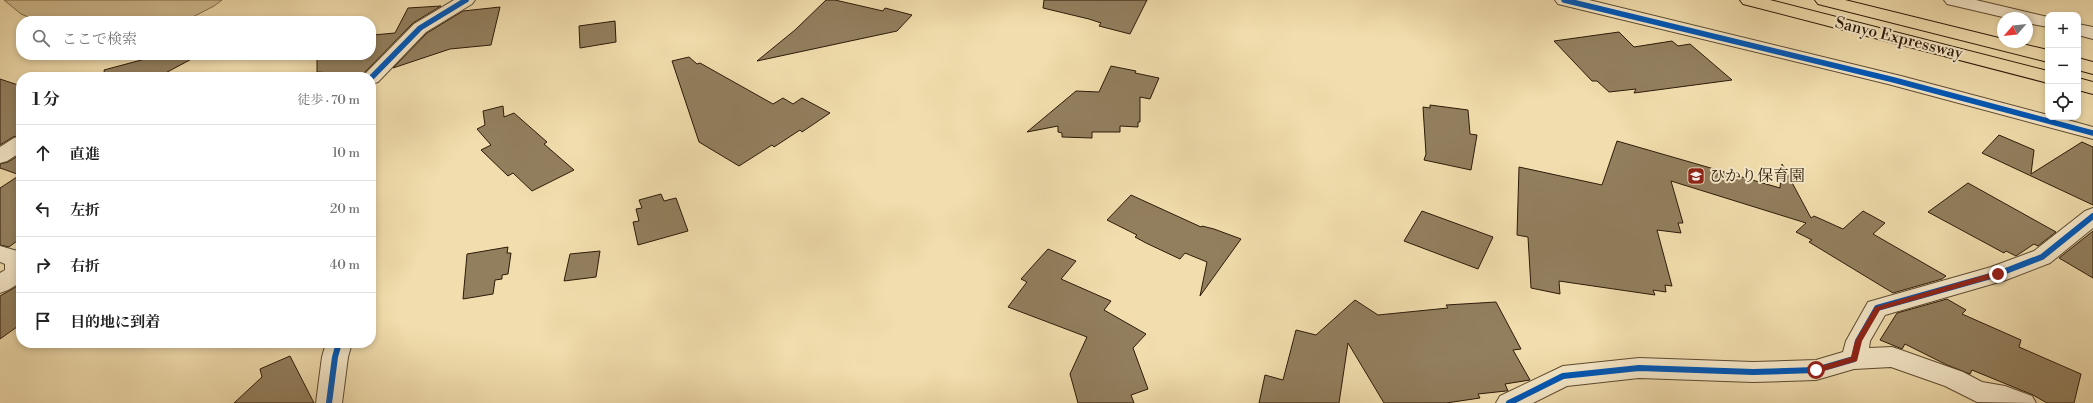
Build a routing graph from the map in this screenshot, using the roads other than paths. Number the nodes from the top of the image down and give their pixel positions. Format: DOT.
graph roads {
  1 [pos="466,0"];
  2 [pos="1564,0"];
  3 [pos="1749,0"];
  4 [pos="1824,0"];
  5 [pos="1953,0"];
  6 [pos="1601,3"];
  7 [pos="2045,21"];
  8 [pos="2081,30"];
  9 [pos="2093,33"];
  10 [pos="2045,55"];
  11 [pos="2081,65"];
  12 [pos="2093,68"];
  13 [pos="376,73"];
  14 [pos="2045,75"];
  15 [pos="2081,85"];
  16 [pos="2093,88"];
  17 [pos="2093,133"];
  18 [pos="2093,216"];
  19 [pos="0,254"];
  20 [pos="16,259"];
  21 [pos="16,274"];
  22 [pos="0,284"];
  23 [pos="338,348"];
  24 [pos="1854,359"];
  25 [pos="1985,397"];
  26 [pos="329,403"];
  27 [pos="1509,403"];
  28 [pos="2023,403"];
  1 -- 13 [label="street"];
  2 -- 6 [label="street"];
  3 -- 14 [label="highway, Sanyo Expressway"];
  4 -- 10 [label="highway, Sanyo Expressway"];
  5 -- 7 [label="street"];
  6 -- 17 [label="street"];
  8 -- 9 [label="street"];
  11 -- 12 [label="highway"];
  15 -- 16 [label="highway"];
  18 -- 24 [label="street"];
  19 -- 20 [label="street"];
  21 -- 22 [label="street"];
  23 -- 26 [label="street"];
  24 -- 25 [label="street"];
  24 -- 27 [label="street"];
  25 -- 28 [label="street"];
}
